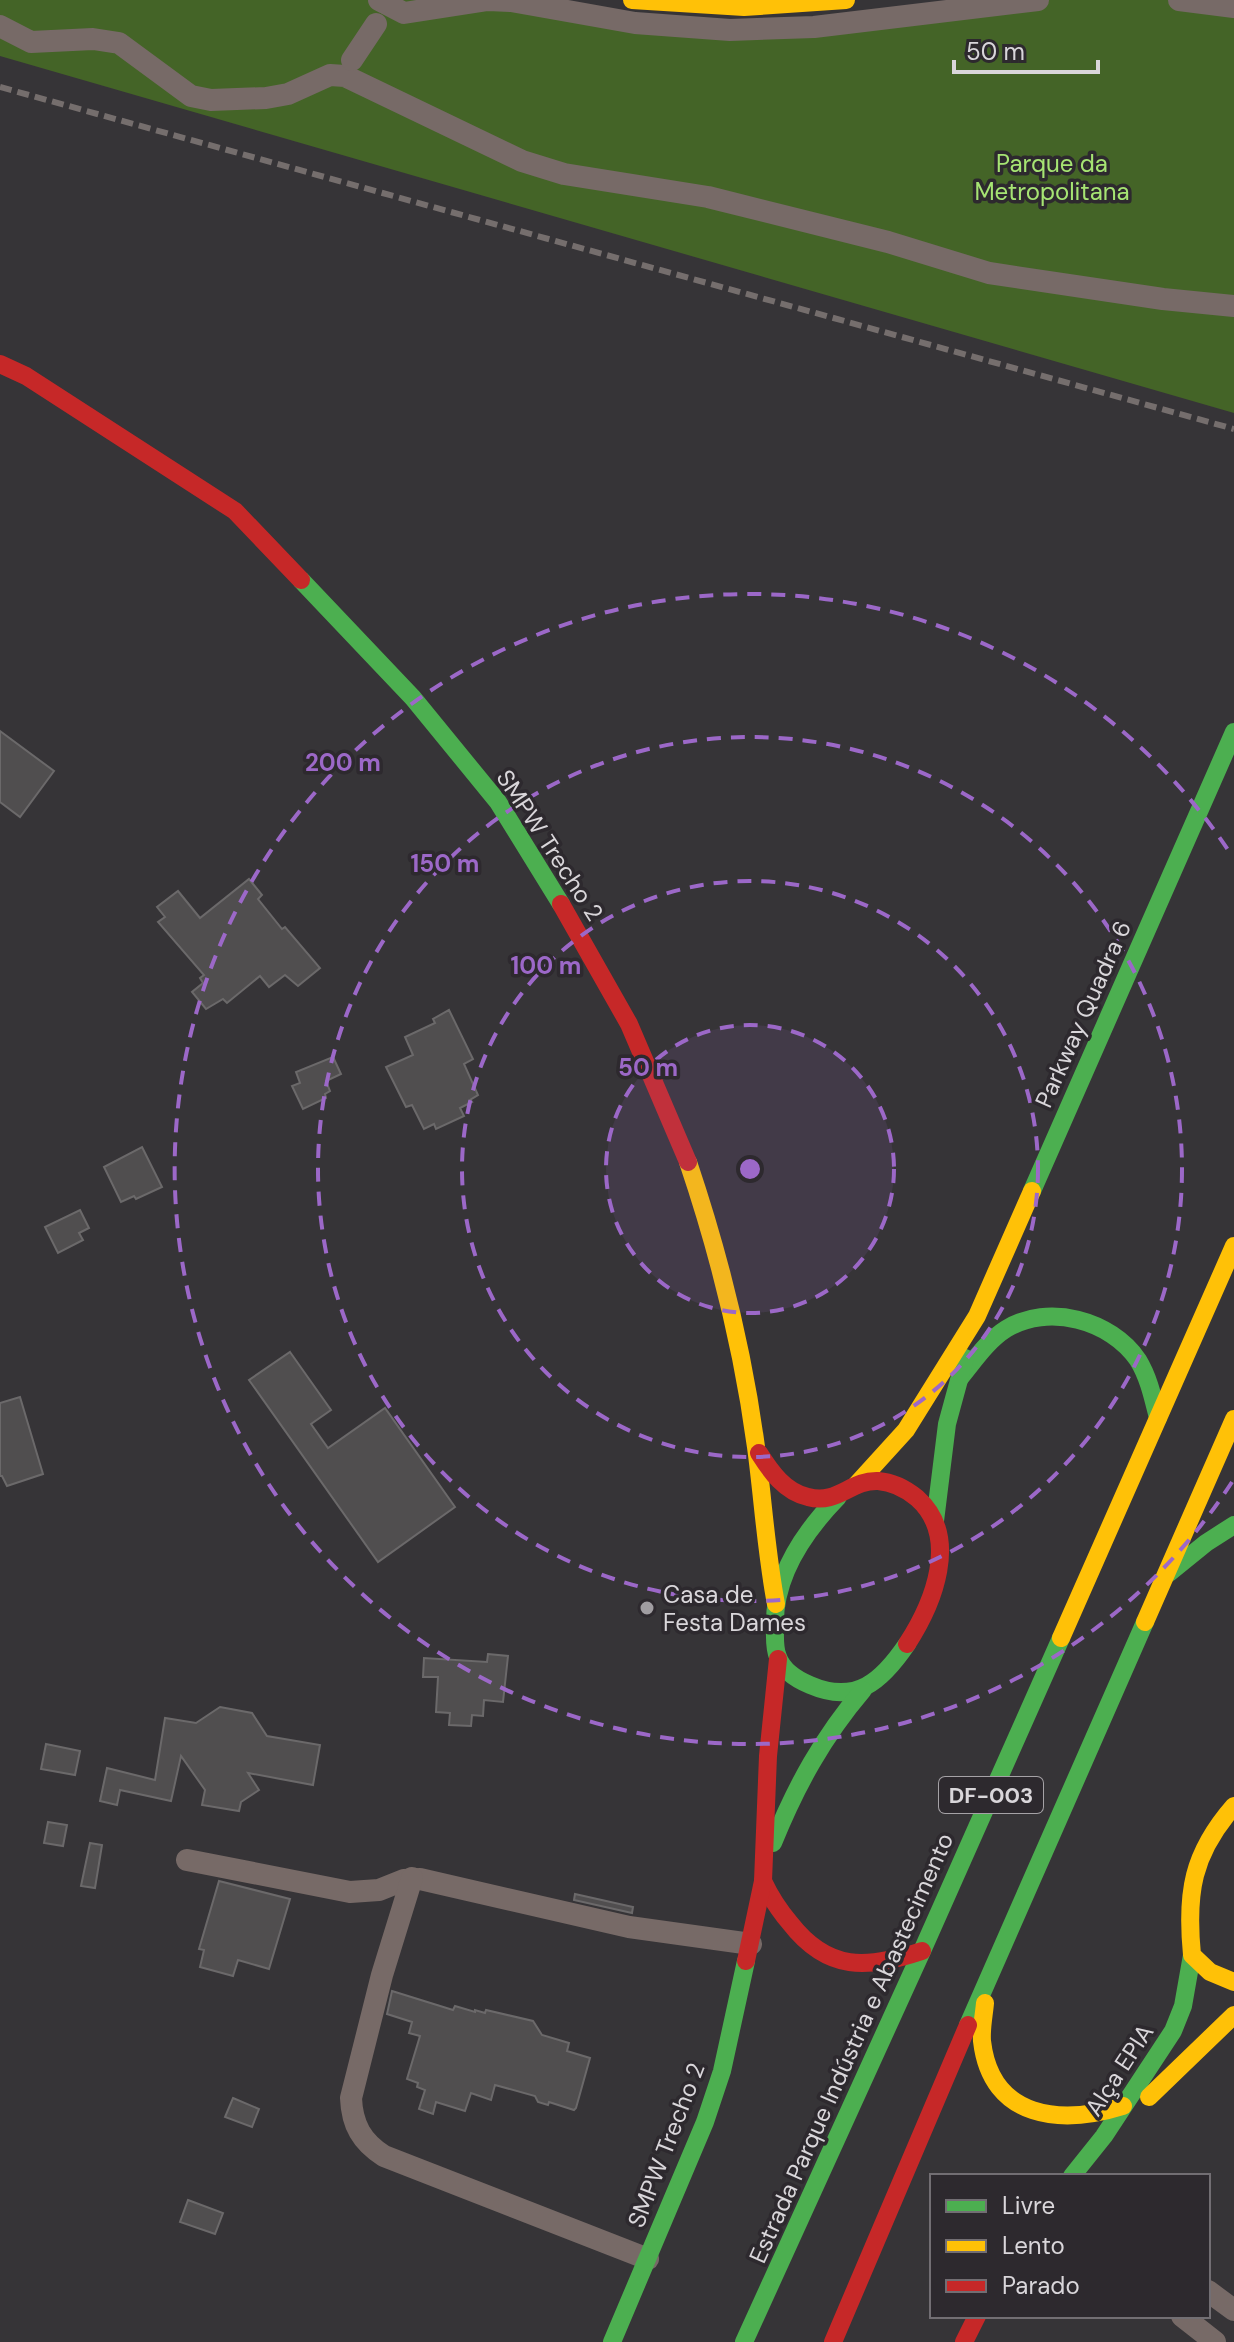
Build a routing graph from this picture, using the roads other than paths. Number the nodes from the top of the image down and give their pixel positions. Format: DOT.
graph roads {
  1 [pos="379,0"];
  2 [pos="632,0"];
  3 [pos="846,0"];
  4 [pos="1038,0"];
  5 [pos="1179,0"];
  6 [pos="1234,7"];
  7 [pos="376,24"];
  8 [pos="0,26"];
  9 [pos="352,60"];
  10 [pos="1234,306"];
  11 [pos="0,364"];
  12 [pos="1234,732"];
  13 [pos="1234,1246"];
  14 [pos="977,1316"];
  15 [pos="960,1378"];
  16 [pos="1158,1418"];
  17 [pos="1234,1419"];
  18 [pos="756,1448"];
  19 [pos="856,1485"];
  20 [pos="838,1497"];
  21 [pos="935,1521"];
  22 [pos="1234,1525"];
  23 [pos="1162,1579"];
  24 [pos="776,1604"];
  25 [pos="778,1659"];
  26 [pos="863,1690"];
  27 [pos="1234,1806"];
  28 [pos="187,1860"];
  29 [pos="764,1873"];
  30 [pos="412,1878"];
  31 [pos="751,1944"];
  32 [pos="922,1951"];
  33 [pos="1192,1955"];
  34 [pos="1234,1982"];
  35 [pos="986,1984"];
  36 [pos="1234,2015"];
  37 [pos="1123,2106"];
  38 [pos="1104,2136"];
  39 [pos="1080,2171"];
  40 [pos="648,2259"];
  41 [pos="1210,2292"];
  42 [pos="1234,2310"];
  43 [pos="976,2318"];
  44 [pos="1185,2318"];
  45 [pos="612,2342"];
  46 [pos="744,2342"];
  47 [pos="833,2342"];
  48 [pos="964,2342"];
  49 [pos="1215,2342"];
  1 -- 4 [label="street"];
  2 -- 3 [label="main road"];
  5 -- 6 [label="street"];
  7 -- 9 [label="street"];
  8 -- 10 [label="street"];
  11 -- 18 [label="main road, SMPW Trecho 2"];
  12 -- 14 [label="main road, Parkway Quadra 6"];
  13 -- 16 [label="main road, Estrada Parque Indústria e Abastecimento / DF-003"];
  14 -- 15 [label="main road, Parkway Quadra 6"];
  14 -- 19 [label="main road, Parkway Quadra 6"];
  15 -- 16 [label="main road"];
  15 -- 21 [label="main road, Parkway Quadra 6"];
  16 -- 32 [label="main road, Estrada Parque Indústria e Abastecimento / DF-003"];
  17 -- 23 [label="main road, DF-003"];
  18 -- 20 [label="main road"];
  18 -- 24 [label="main road, SMPW Trecho 2"];
  19 -- 20 [label="main road"];
  19 -- 21 [label="main road"];
  20 -- 24 [label="main road"];
  21 -- 26 [label="main road"];
  22 -- 23 [label="main road"];
  23 -- 35 [label="main road, DF-003"];
  24 -- 25 [label="main road"];
  25 -- 26 [label="main road"];
  25 -- 29 [label="main road"];
  26 -- 29 [label="main road"];
  27 -- 33 [label="main road, Alça EPIA"];
  28 -- 30 [label="street"];
  29 -- 31 [label="main road, SMPW Trecho 2"];
  29 -- 32 [label="main road"];
  30 -- 31 [label="street"];
  30 -- 40 [label="street"];
  31 -- 40 [label="main road, SMPW Trecho 2"];
  32 -- 46 [label="main road, Estrada Parque Indústria e Abastecimento / DF-003"];
  33 -- 34 [label="main road"];
  33 -- 37 [label="main road, Alça EPIA"];
  35 -- 37 [label="main road"];
  35 -- 47 [label="main road, DF-003"];
  36 -- 38 [label="main road, Alça EPIA"];
  37 -- 38 [label="main road, Alça EPIA"];
  38 -- 39 [label="main road"];
  40 -- 45 [label="main road, SMPW Trecho 2"];
  41 -- 42 [label="street"];
  43 -- 48 [label="main road"];
  44 -- 49 [label="street"];
}
